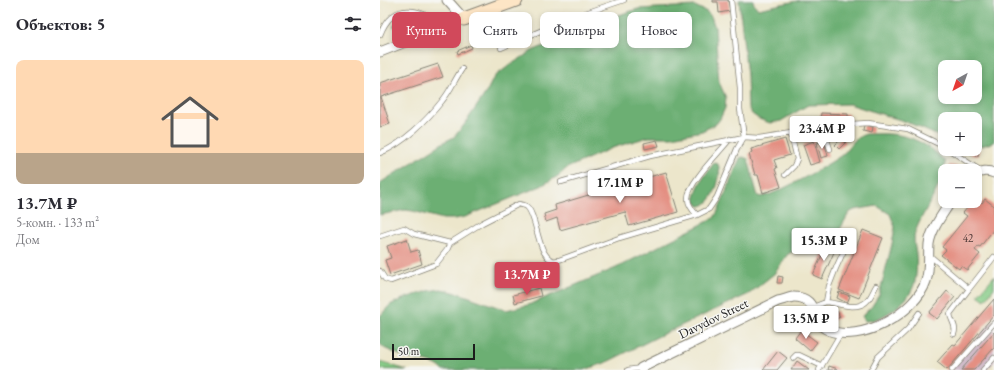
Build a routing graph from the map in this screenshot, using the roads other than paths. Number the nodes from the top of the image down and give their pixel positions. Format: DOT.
graph roads {
  1 [pos="447,0"];
  2 [pos="516,0"];
  3 [pos="624,0"];
  4 [pos="731,0"];
  5 [pos="398,12"];
  6 [pos="421,12"];
  7 [pos="392,15"];
  8 [pos="464,19"];
  9 [pos="461,20"];
  10 [pos="380,34"];
  11 [pos="532,35"];
  12 [pos="392,47"];
  13 [pos="380,52"];
  14 [pos="462,69"];
  15 [pos="852,124"];
  16 [pos="791,134"];
  17 [pos="744,137"];
  18 [pos="730,139"];
  19 [pos="938,144"];
  20 [pos="830,149"];
  21 [pos="380,153"];
  22 [pos="957,156"];
  23 [pos="968,164"];
  24 [pos="982,172"];
  25 [pos="994,173"];
  26 [pos="785,175"];
  27 [pos="561,182"];
  28 [pos="947,208"];
  29 [pos="697,214"];
  30 [pos="852,233"];
  31 [pos="380,236"];
  32 [pos="450,243"];
  33 [pos="929,256"];
  34 [pos="994,257"];
  35 [pos="380,271"];
  36 [pos="876,286"];
  37 [pos="969,289"];
  38 [pos="826,302"];
  39 [pos="813,307"];
  40 [pos="919,313"];
  41 [pos="994,322"];
  42 [pos="841,333"];
  43 [pos="954,334"];
  44 [pos="792,358"];
  45 [pos="994,358"];
  46 [pos="820,368"];
  47 [pos="640,369"];
  48 [pos="628,370"];
  49 [pos="871,370"];
  50 [pos="952,370"];
  51 [pos="983,370"];
  1 -- 8 [label="street"];
  2 -- 8 [label="street"];
  3 -- 11 [label="lane"];
  4 -- 17 [label="lane"];
  5 -- 6 [label="lane"];
  7 -- 10 [label="lane"];
  8 -- 9 [label="street"];
  12 -- 13 [label="street"];
  14 -- 21 [label="lane"];
  15 -- 19 [label="lane"];
  16 -- 17 [label="lane"];
  16 -- 20 [label="lane"];
  16 -- 26 [label="lane"];
  17 -- 18 [label="lane"];
  17 -- 29 [label="lane"];
  18 -- 27 [label="lane"];
  18 -- 29 [label="lane"];
  22 -- 23 [label="lane"];
  24 -- 25 [label="street"];
  28 -- 33 [label="street"];
  29 -- 32 [label="lane"];
  30 -- 38 [label="lane"];
  31 -- 32 [label="lane"];
  32 -- 35 [label="lane"];
  33 -- 37 [label="lane"];
  33 -- 42 [label="street"];
  34 -- 37 [label="lane"];
  36 -- 38 [label="lane"];
  37 -- 43 [label="lane"];
  38 -- 39 [label="lane"];
  39 -- 42 [label="street"];
  39 -- 47 [label="street, Davydov Street"];
  40 -- 49 [label="lane"];
  41 -- 50 [label="lane"];
  42 -- 46 [label="lane"];
  44 -- 46 [label="lane"];
  45 -- 51 [label="lane"];
  47 -- 48 [label="lane, Davydov Street"];
}
